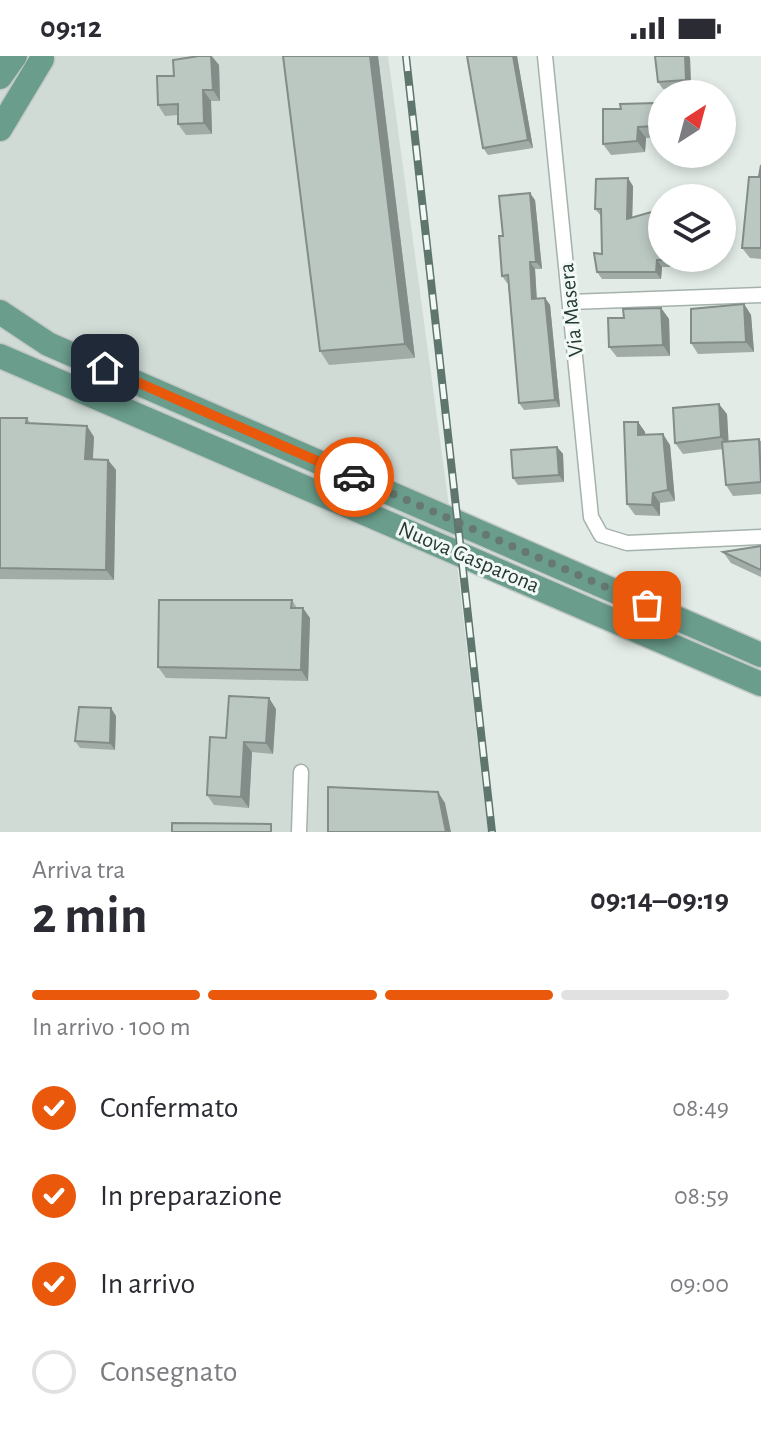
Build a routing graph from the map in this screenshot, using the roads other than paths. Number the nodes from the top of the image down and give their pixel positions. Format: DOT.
graph roads {
  1 [pos="15,56"];
  2 [pos="545,56"];
  3 [pos="43,57"];
  4 [pos="0,77"];
  5 [pos="0,114"];
  6 [pos="0,129"];
  7 [pos="761,295"];
  8 [pos="570,302"];
  9 [pos="0,312"];
  10 [pos="0,325"];
  11 [pos="48,344"];
  12 [pos="0,356"];
  13 [pos="761,537"];
  14 [pos="761,655"];
  15 [pos="761,684"];
  16 [pos="301,772"];
  17 [pos="299,832"];
  1 -- 4 [label="main road"];
  2 -- 8 [label="street, Via Masera"];
  3 -- 5 [label="main road"];
  3 -- 6 [label="main road"];
  7 -- 8 [label="street"];
  8 -- 13 [label="street, Via Masera"];
  9 -- 11 [label="main road, Nuova Gasparona"];
  10 -- 11 [label="main road"];
  11 -- 14 [label="main road, Nuova Gasparona"];
  12 -- 15 [label="main road, Nuova Gasparona"];
  16 -- 17 [label="street"];
}
